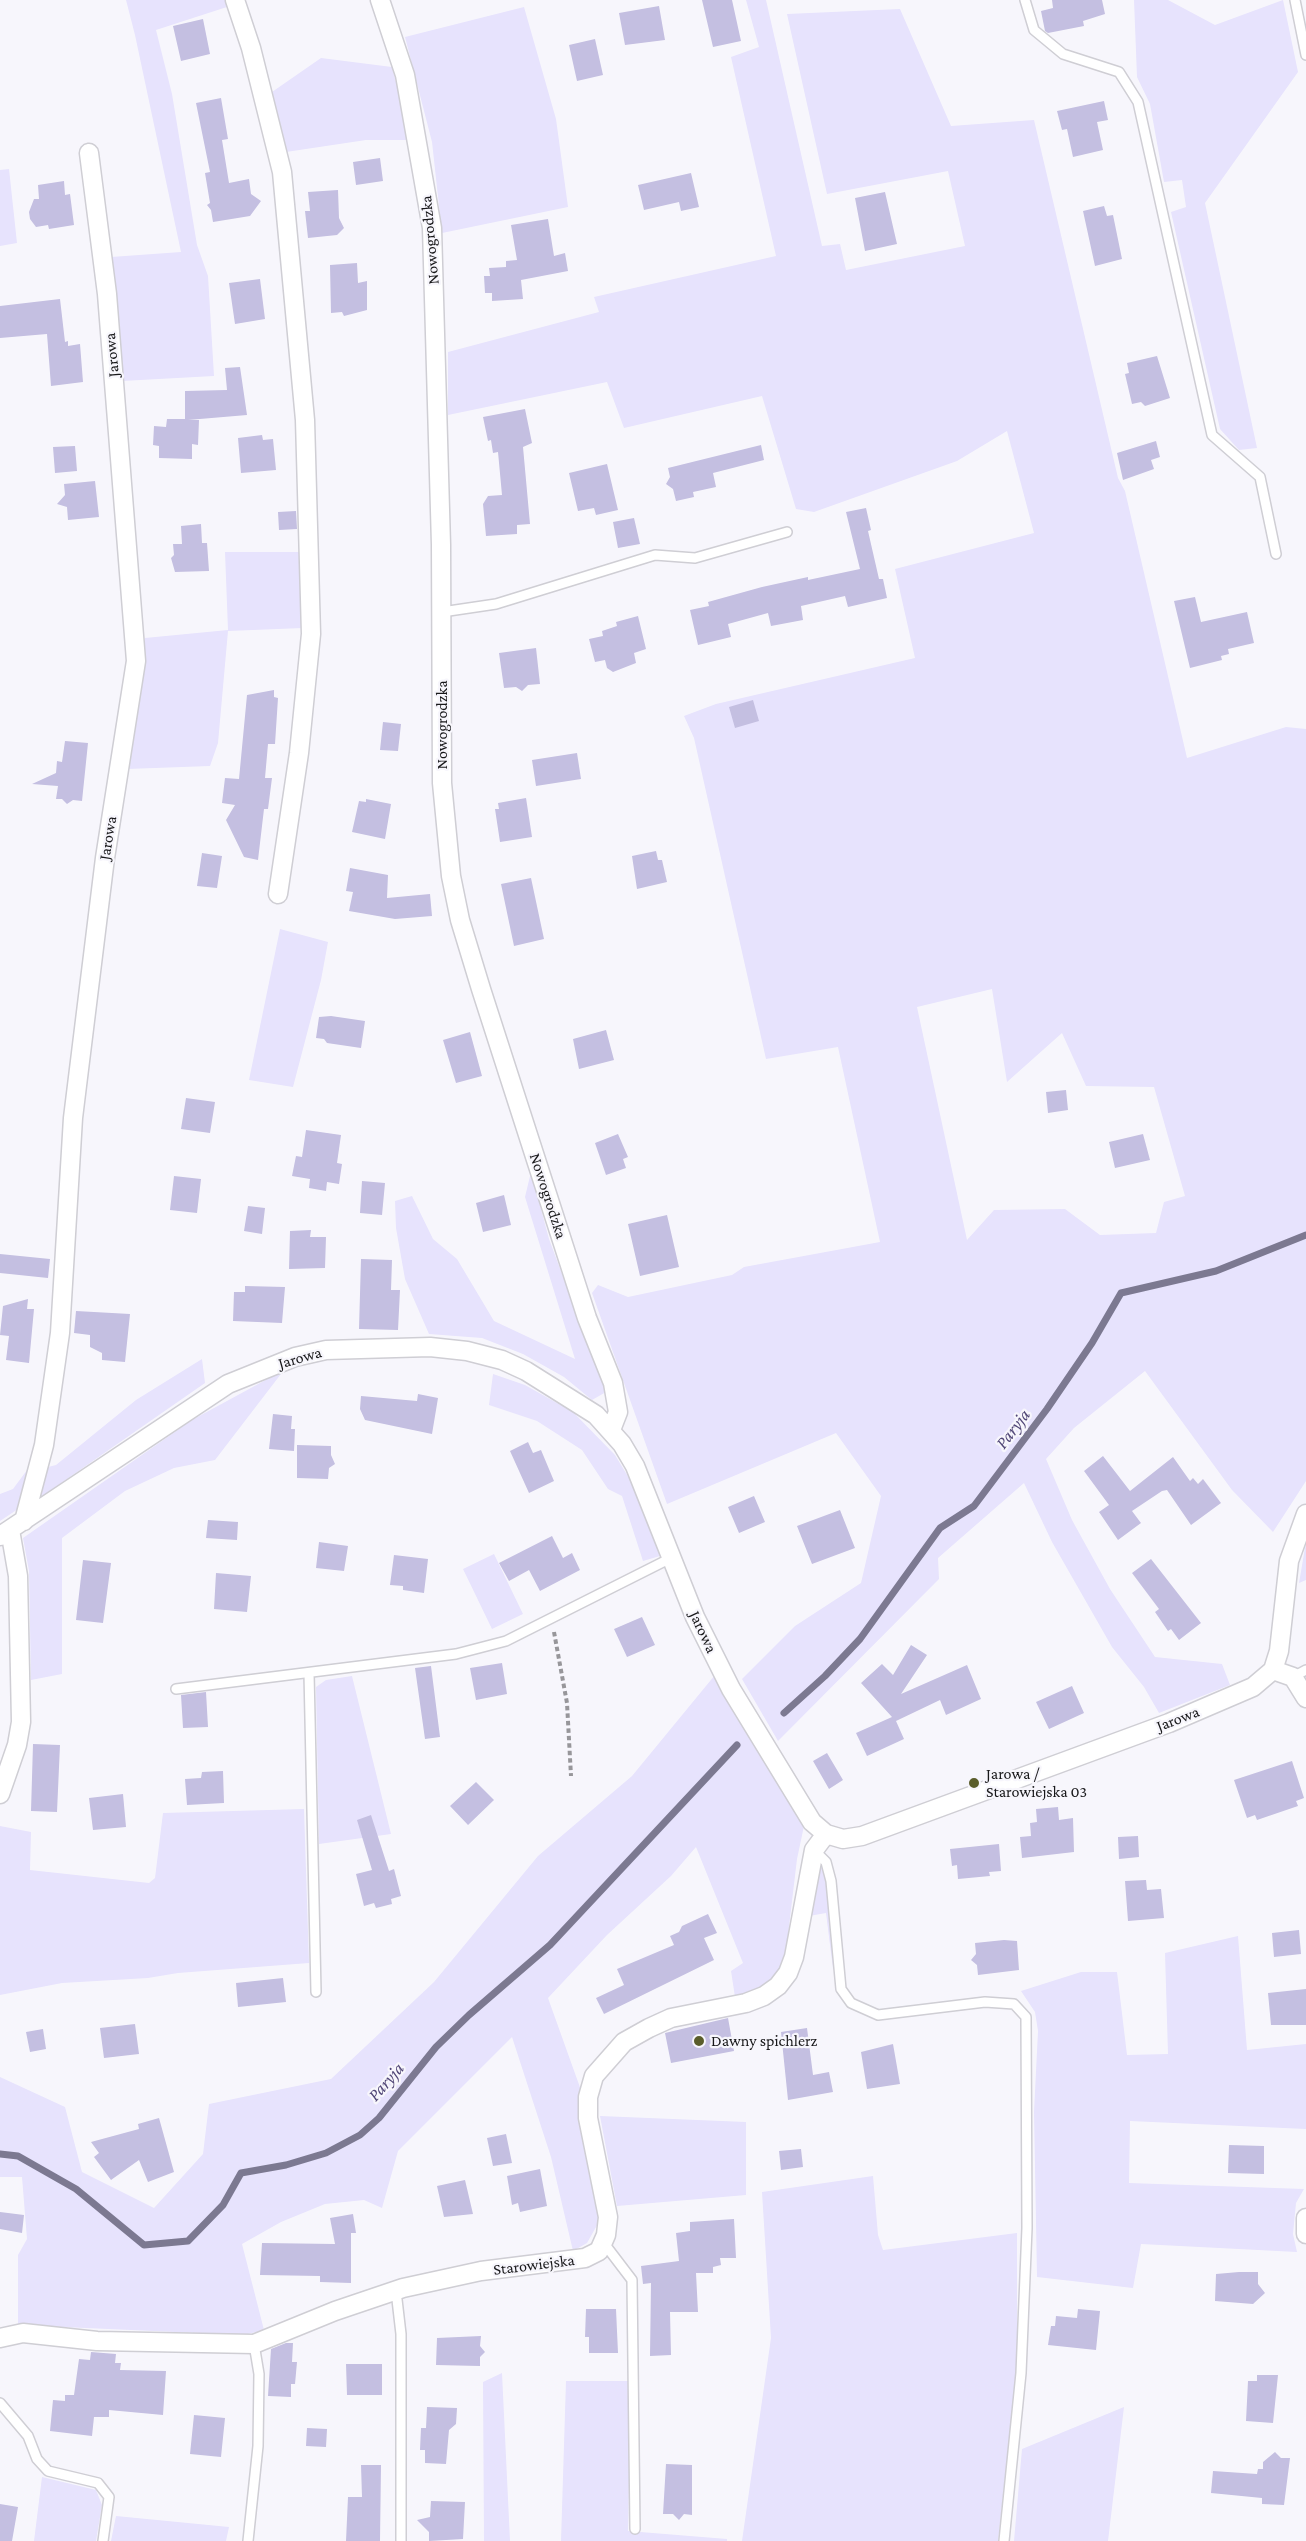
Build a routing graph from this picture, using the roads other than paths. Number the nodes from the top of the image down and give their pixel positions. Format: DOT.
graph roads {
  1 [pos="235,0"];
  2 [pos="380,0"];
  3 [pos="1025,0"];
  4 [pos="1294,0"];
  5 [pos="1306,55"];
  6 [pos="89,153"];
  7 [pos="787,532"];
  8 [pos="1276,554"];
  9 [pos="442,612"];
  10 [pos="278,894"];
  11 [pos="611,1430"];
  12 [pos="1306,1514"];
  13 [pos="12,1529"];
  14 [pos="671,1558"];
  15 [pos="1273,1670"];
  16 [pos="309,1673"];
  17 [pos="1300,1673"];
  18 [pos="176,1689"];
  19 [pos="1306,1698"];
  20 [pos="0,1794"];
  21 [pos="826,1834"];
  22 [pos="814,1850"];
  23 [pos="316,1992"];
  24 [pos="1306,2218"];
  25 [pos="1306,2234"];
  26 [pos="603,2242"];
  27 [pos="396,2291"];
  28 [pos="0,2338"];
  29 [pos="254,2344"];
  30 [pos="0,2403"];
  31 [pos="635,2529"];
  32 [pos="103,2541"];
  33 [pos="248,2541"];
  34 [pos="401,2541"];
  35 [pos="1004,2541"];
  1 -- 10 [label="street"];
  2 -- 9 [label="street, Nowogrodzka"];
  3 -- 8 [label="lane"];
  4 -- 5 [label="lane"];
  6 -- 13 [label="street, Jarowa"];
  7 -- 9 [label="lane"];
  9 -- 11 [label="street, Nowogrodzka"];
  11 -- 13 [label="street, Jarowa"];
  11 -- 14 [label="street, Jarowa"];
  12 -- 15 [label="street"];
  13 -- 20 [label="street"];
  14 -- 16 [label="lane"];
  14 -- 21 [label="street, Jarowa"];
  15 -- 17 [label="street"];
  15 -- 21 [label="street, Jarowa"];
  16 -- 18 [label="lane"];
  16 -- 23 [label="lane"];
  17 -- 19 [label="street"];
  21 -- 22 [label="street"];
  22 -- 26 [label="street"];
  22 -- 35 [label="lane"];
  24 -- 25 [label="street"];
  26 -- 27 [label="street, Starowiejska"];
  26 -- 31 [label="lane"];
  27 -- 29 [label="street, Starowiejska"];
  27 -- 34 [label="lane"];
  28 -- 29 [label="street, Starowiejska"];
  29 -- 33 [label="lane"];
  30 -- 32 [label="lane"];
}
